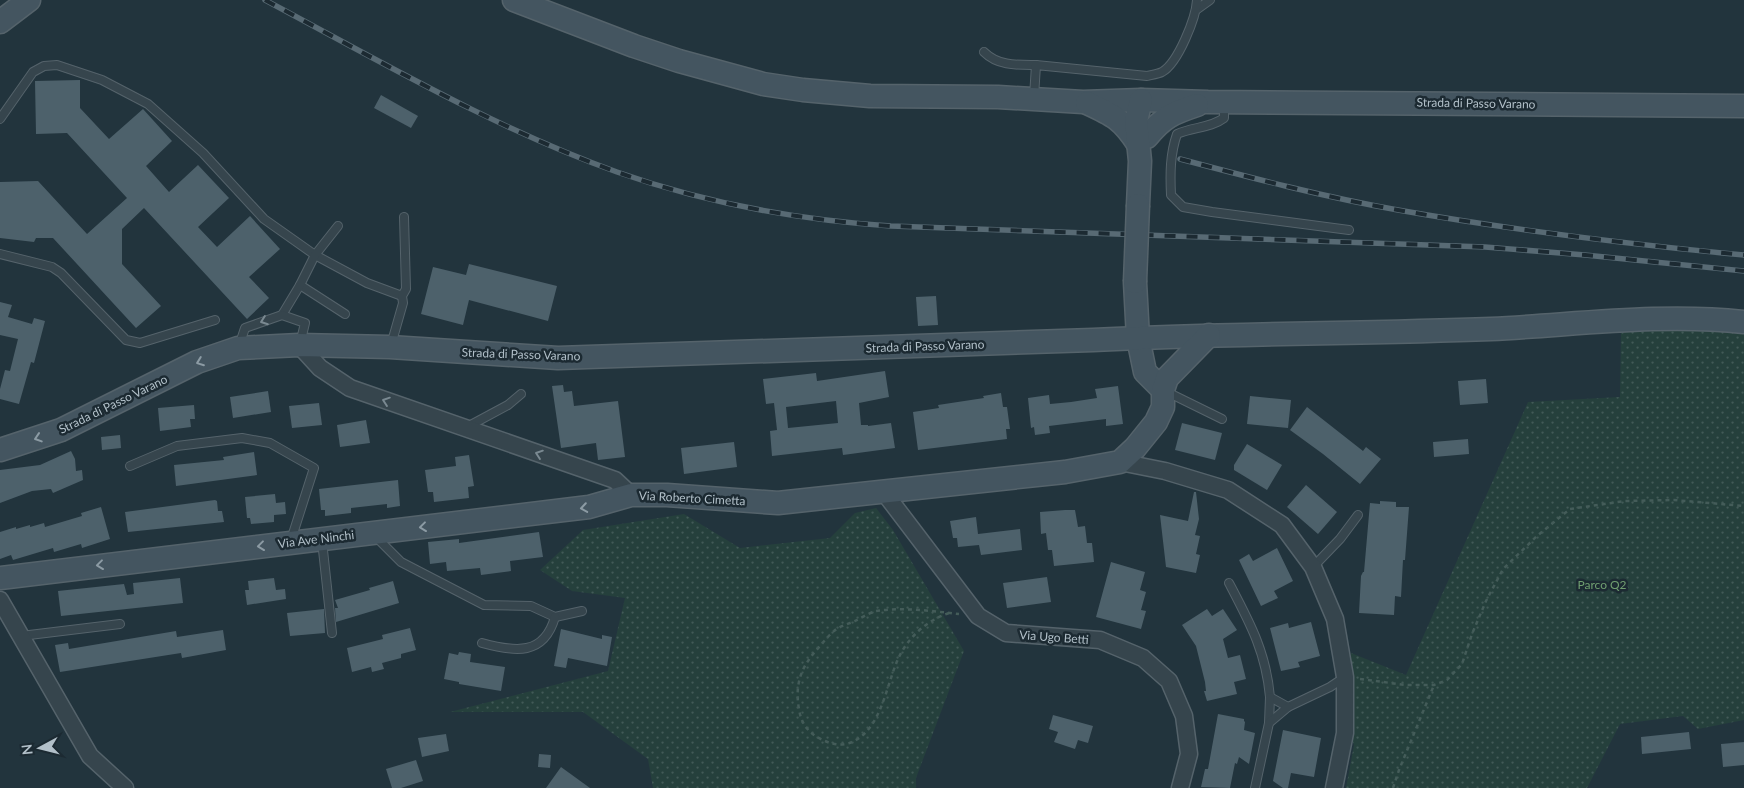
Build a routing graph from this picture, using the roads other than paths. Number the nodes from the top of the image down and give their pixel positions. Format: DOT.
graph roads {
  1 [pos="29,0"];
  2 [pos="514,0"];
  3 [pos="1197,0"];
  4 [pos="1210,0"];
  5 [pos="1196,10"];
  6 [pos="0,22"];
  7 [pos="984,52"];
  8 [pos="1036,65"];
  9 [pos="1034,99"];
  10 [pos="1141,100"];
  11 [pos="1216,101"];
  12 [pos="1083,102"];
  13 [pos="1744,106"];
  14 [pos="0,119"];
  15 [pos="1142,148"];
  16 [pos="404,217"];
  17 [pos="338,226"];
  18 [pos="1349,230"];
  19 [pos="0,254"];
  20 [pos="315,255"];
  21 [pos="300,285"];
  22 [pos="1135,290"];
  23 [pos="402,296"];
  24 [pos="345,314"];
  25 [pos="282,315"];
  26 [pos="216,320"];
  27 [pos="1744,322"];
  28 [pos="1209,335"];
  29 [pos="1170,336"];
  30 [pos="1138,338"];
  31 [pos="1093,340"];
  32 [pos="299,346"];
  33 [pos="390,347"];
  34 [pos="238,348"];
  35 [pos="1145,372"];
  36 [pos="1165,384"];
  37 [pos="521,394"];
  38 [pos="1222,419"];
  39 [pos="465,428"];
  40 [pos="1,448"];
  41 [pos="1120,462"];
  42 [pos="130,466"];
  43 [pos="883,491"];
  44 [pos="631,495"];
  45 [pos="1358,515"];
  46 [pos="371,532"];
  47 [pos="322,538"];
  48 [pos="290,542"];
  49 [pos="1313,567"];
  50 [pos="0,578"];
  51 [pos="1229,583"];
  52 [pos="0,600"];
  53 [pos="582,611"];
  54 [pos="555,617"];
  55 [pos="120,624"];
  56 [pos="332,633"];
  57 [pos="21,636"];
  58 [pos="482,643"];
  59 [pos="1345,677"];
  60 [pos="1270,697"];
  61 [pos="1288,707"];
  62 [pos="1269,723"];
  63 [pos="126,788"];
  64 [pos="1180,788"];
  65 [pos="1255,788"];
  66 [pos="1334,788"];
  1 -- 6 [label="street"];
  2 -- 9 [label="street, Strada di Passo Varano"];
  3 -- 5 [label="lane"];
  4 -- 5 [label="lane"];
  5 -- 8 [label="lane"];
  7 -- 8 [label="lane"];
  8 -- 9 [label="lane"];
  9 -- 12 [label="street, Strada di Passo Varano"];
  10 -- 11 [label="street, Strada di Passo Varano"];
  10 -- 12 [label="street, Strada di Passo Varano"];
  10 -- 15 [label="street"];
  11 -- 13 [label="street, Strada di Passo Varano"];
  11 -- 15 [label="street, Strada di Passo Varano"];
  11 -- 18 [label="lane"];
  12 -- 15 [label="street, Strada di Passo Varano"];
  14 -- 20 [label="lane"];
  15 -- 22 [label="street, bridge"];
  16 -- 23 [label="lane"];
  17 -- 20 [label="lane"];
  19 -- 26 [label="lane"];
  20 -- 21 [label="lane"];
  20 -- 23 [label="lane"];
  21 -- 24 [label="lane"];
  21 -- 25 [label="lane"];
  22 -- 29 [label="street"];
  22 -- 30 [label="street"];
  22 -- 31 [label="street"];
  23 -- 33 [label="lane"];
  25 -- 32 [label="lane"];
  25 -- 34 [label="lane, one-way"];
  27 -- 28 [label="street, Strada di Passo Varano"];
  28 -- 29 [label="street, Strada di Passo Varano"];
  28 -- 36 [label="street"];
  29 -- 30 [label="street, Strada di Passo Varano"];
  29 -- 36 [label="street"];
  30 -- 31 [label="street, Strada di Passo Varano"];
  30 -- 35 [label="street"];
  31 -- 33 [label="street, Strada di Passo Varano"];
  31 -- 35 [label="street"];
  32 -- 33 [label="street, Strada di Passo Varano"];
  32 -- 34 [label="street, Strada di Passo Varano"];
  39 -- 32 [label="street, Via Roberto Cimetta, one-way"];
  34 -- 40 [label="street, Strada di Passo Varano, one-way"];
  35 -- 36 [label="street"];
  36 -- 38 [label="lane"];
  36 -- 41 [label="street"];
  37 -- 39 [label="lane"];
  44 -- 39 [label="street, Via Roberto Cimetta, one-way"];
  41 -- 43 [label="street, Via Roberto Cimetta"];
  41 -- 49 [label="street"];
  42 -- 48 [label="lane"];
  43 -- 44 [label="street, Via Roberto Cimetta"];
  43 -- 64 [label="street, Via Ugo Betti"];
  44 -- 46 [label="street, Via Ave Ninchi, one-way"];
  45 -- 49 [label="lane"];
  46 -- 47 [label="street, Via Ave Ninchi"];
  46 -- 54 [label="lane"];
  47 -- 48 [label="street, Via Ave Ninchi"];
  47 -- 56 [label="lane"];
  48 -- 50 [label="street, Via Ave Ninchi, one-way"];
  49 -- 59 [label="street"];
  51 -- 60 [label="lane"];
  52 -- 57 [label="street"];
  53 -- 54 [label="lane"];
  54 -- 58 [label="lane"];
  55 -- 57 [label="lane"];
  57 -- 63 [label="street"];
  59 -- 61 [label="lane"];
  59 -- 66 [label="street"];
  60 -- 61 [label="lane"];
  60 -- 62 [label="lane"];
  61 -- 62 [label="lane"];
  62 -- 65 [label="lane"];
}
